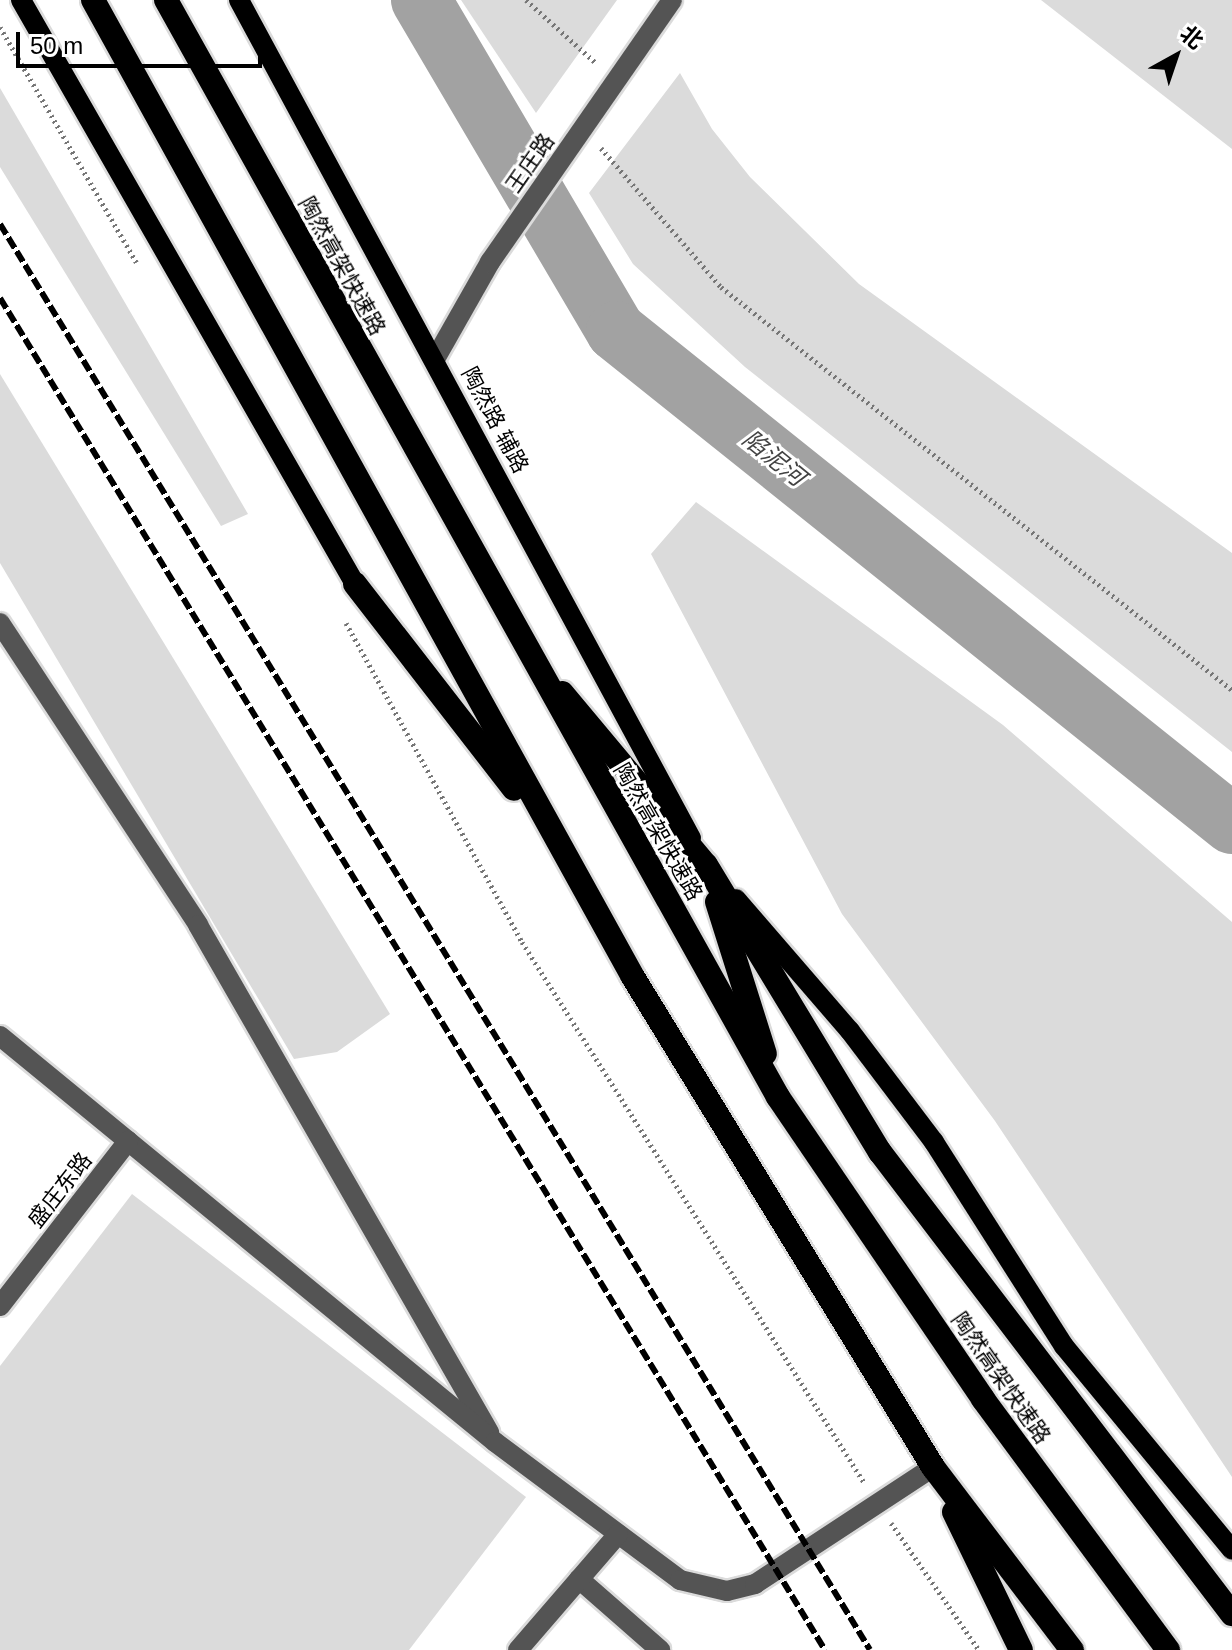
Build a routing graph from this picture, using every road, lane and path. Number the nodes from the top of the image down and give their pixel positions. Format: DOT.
graph roads {
  1 [pos="21,0"];
  2 [pos="93,0"];
  3 [pos="166,0"];
  4 [pos="239,0"];
  5 [pos="526,0"];
  6 [pos="672,0"];
  7 [pos="0,27"];
  8 [pos="617,80"];
  9 [pos="583,128"];
  10 [pos="145,276"];
  11 [pos="435,359"];
  12 [pos="355,584"];
  13 [pos="337,608"];
  14 [pos="0,623"];
  15 [pos="524,649"];
  16 [pos="1232,690"];
  17 [pos="559,848"];
  18 [pos="706,865"];
  19 [pos="0,1036"];
  20 [pos="778,1097"];
  21 [pos="128,1141"];
  22 [pos="0,1306"];
  23 [pos="495,1442"];
  24 [pos="933,1467"];
  25 [pos="878,1504"];
  26 [pos="618,1534"];
  27 [pos="1232,1550"];
  28 [pos="579,1579"];
  29 [pos="1232,1614"];
  30 [pos="518,1650"];
  31 [pos="660,1650"];
  32 [pos="979,1650"];
  33 [pos="1021,1650"];
  34 [pos="1072,1650"];
  35 [pos="1168,1650"];
  1 -- 12 [label="main road"];
  2 -- 17 [label="highway"];
  3 -- 15 [label="highway, 陶然高架快速路"];
  4 -- 11 [label="main road, 陶然路 辅路"];
  5 -- 8 [label="path"];
  6 -- 8 [label="street, 王庄路"];
  7 -- 10 [label="path"];
  8 -- 9 [label="street, 王庄路"];
  9 -- 11 [label="street, 王庄路"];
  9 -- 16 [label="path"];
  11 -- 18 [label="main road, 陶然路 辅路"];
  12 -- 17 [label="highway"];
  13 -- 25 [label="path"];
  14 -- 23 [label="street"];
  15 -- 18 [label="highway"];
  15 -- 20 [label="highway, 陶然高架快速路"];
  17 -- 24 [label="highway"];
  18 -- 20 [label="highway"];
  18 -- 27 [label="main road, 陶然路 辅路"];
  18 -- 29 [label="highway"];
  19 -- 21 [label="street"];
  20 -- 35 [label="highway, 陶然高架快速路"];
  21 -- 22 [label="street, 盛庄东路"];
  21 -- 23 [label="street"];
  23 -- 26 [label="street"];
  24 -- 25 [label="street"];
  24 -- 33 [label="highway"];
  24 -- 34 [label="highway"];
  25 -- 26 [label="street"];
  25 -- 32 [label="path"];
  26 -- 28 [label="street"];
  28 -- 30 [label="street"];
  28 -- 31 [label="street"];
}
